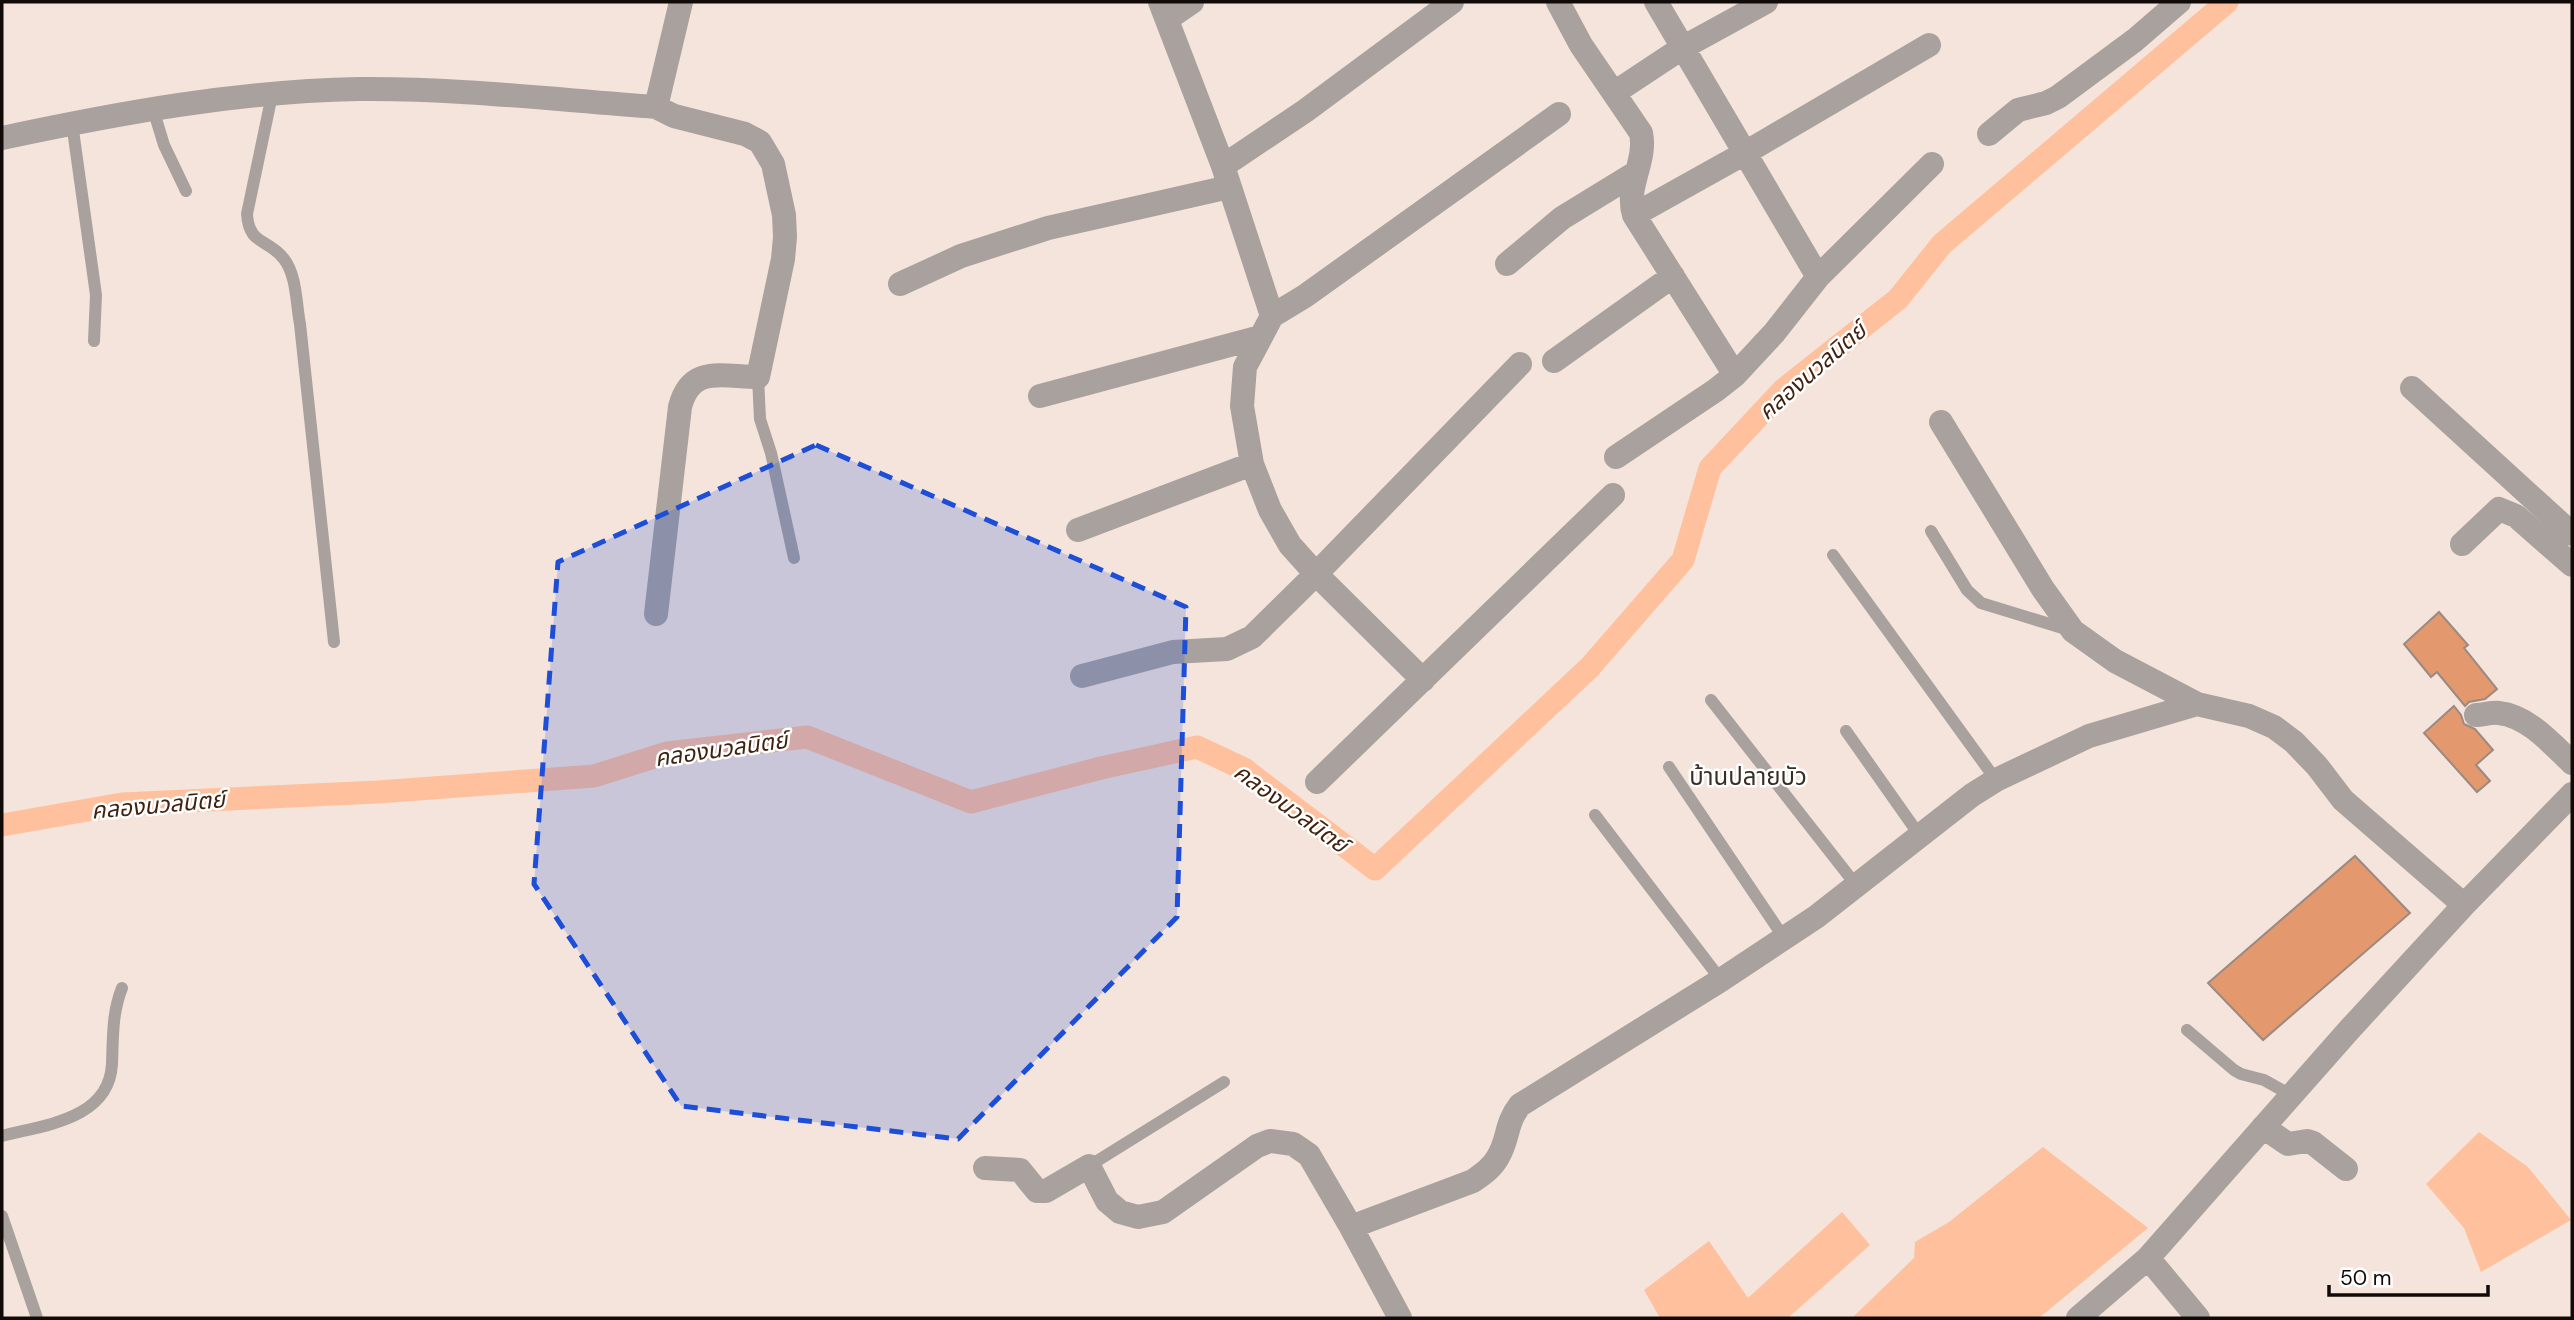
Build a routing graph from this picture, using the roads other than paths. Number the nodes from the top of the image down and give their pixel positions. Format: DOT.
graph roads {
  1 [pos="681,2"];
  2 [pos="1192,2"];
  3 [pos="1452,2"];
  4 [pos="1558,2"];
  5 [pos="1656,2"];
  6 [pos="1766,2"];
  7 [pos="2179,2"];
  8 [pos="1163,11"];
  9 [pos="1929,45"];
  10 [pos="1682,48"];
  11 [pos="1614,93"];
  12 [pos="272,95"];
  13 [pos="656,107"];
  14 [pos="153,109"];
  15 [pos="1559,114"];
  16 [pos="72,123"];
  17 [pos="1989,134"];
  18 [pos="2,138"];
  19 [pos="1745,153"];
  20 [pos="1932,164"];
  21 [pos="1637,172"];
  22 [pos="1226,176"];
  23 [pos="186,191"];
  24 [pos="1634,215"];
  25 [pos="1507,264"];
  26 [pos="1673,276"];
  27 [pos="1818,277"];
  28 [pos="900,284"];
  29 [pos="1266,326"];
  30 [pos="94,341"];
  31 [pos="1554,361"];
  32 [pos="1520,364"];
  33 [pos="1735,375"];
  34 [pos="758,377"];
  35 [pos="2413,388"];
  36 [pos="1040,396"];
  37 [pos="1941,422"];
  38 [pos="1616,457"];
  39 [pos="1252,464"];
  40 [pos="1613,495"];
  41 [pos="1078,530"];
  42 [pos="1931,531"];
  43 [pos="2572,534"];
  44 [pos="2462,544"];
  45 [pos="1833,555"];
  46 [pos="794,558"];
  47 [pos="2572,565"];
  48 [pos="1316,574"];
  49 [pos="656,614"];
  50 [pos="2073,631"];
  51 [pos="334,642"];
  52 [pos="1082,676"];
  53 [pos="1423,680"];
  54 [pos="1711,700"];
  55 [pos="2197,704"];
  56 [pos="2476,715"];
  57 [pos="1846,731"];
  58 [pos="2572,763"];
  59 [pos="1669,767"];
  60 [pos="1996,780"];
  61 [pos="1317,782"];
  62 [pos="2572,794"];
  63 [pos="1595,815"];
  64 [pos="1920,836"];
  65 [pos="1856,884"];
  66 [pos="2464,905"];
  67 [pos="1784,938"];
  68 [pos="1721,980"];
  69 [pos="122,988"];
  70 [pos="2187,1030"];
  71 [pos="1224,1082"];
  72 [pos="2291,1095"];
  73 [pos="2263,1127"];
  74 [pos="2,1136"];
  75 [pos="1089,1167"];
  76 [pos="985,1168"];
  77 [pos="2346,1169"];
  78 [pos="2,1216"];
  79 [pos="1351,1227"];
  80 [pos="2148,1258"];
  81 [pos="37,1318"];
  82 [pos="1400,1318"];
  83 [pos="2077,1318"];
  84 [pos="2198,1318"];
  1 -- 13 [label="street"];
  2 -- 8 [label="street"];
  3 -- 22 [label="street"];
  4 -- 11 [label="street"];
  5 -- 10 [label="street"];
  6 -- 10 [label="street"];
  7 -- 17 [label="street"];
  8 -- 22 [label="street"];
  9 -- 19 [label="street"];
  10 -- 11 [label="street"];
  10 -- 19 [label="street"];
  11 -- 21 [label="street"];
  12 -- 13 [label="street"];
  12 -- 14 [label="street"];
  12 -- 51 [label="lane"];
  13 -- 34 [label="street"];
  14 -- 16 [label="street"];
  14 -- 23 [label="lane"];
  15 -- 29 [label="street"];
  16 -- 18 [label="street"];
  16 -- 30 [label="lane"];
  19 -- 24 [label="street"];
  19 -- 27 [label="street"];
  20 -- 27 [label="street"];
  21 -- 24 [label="street"];
  21 -- 25 [label="street"];
  22 -- 28 [label="street"];
  22 -- 29 [label="street"];
  24 -- 26 [label="street"];
  26 -- 31 [label="street"];
  26 -- 33 [label="street"];
  27 -- 33 [label="street"];
  29 -- 36 [label="street"];
  29 -- 39 [label="street"];
  32 -- 48 [label="street"];
  33 -- 38 [label="street"];
  34 -- 46 [label="lane"];
  34 -- 49 [label="street"];
  35 -- 43 [label="street"];
  37 -- 50 [label="street"];
  39 -- 41 [label="street"];
  39 -- 48 [label="street"];
  40 -- 53 [label="street"];
  42 -- 50 [label="lane"];
  44 -- 47 [label="street"];
  45 -- 60 [label="lane"];
  48 -- 52 [label="street"];
  48 -- 53 [label="street"];
  50 -- 55 [label="street"];
  53 -- 61 [label="street"];
  54 -- 65 [label="lane"];
  55 -- 60 [label="street"];
  55 -- 66 [label="street"];
  56 -- 58 [label="street"];
  57 -- 64 [label="lane"];
  59 -- 67 [label="lane"];
  60 -- 64 [label="street"];
  62 -- 66 [label="street"];
  63 -- 68 [label="lane"];
  64 -- 65 [label="street"];
  65 -- 67 [label="street"];
  66 -- 72 [label="street"];
  67 -- 68 [label="street"];
  68 -- 79 [label="street"];
  69 -- 74 [label="lane"];
  70 -- 72 [label="lane"];
  71 -- 75 [label="lane"];
  72 -- 73 [label="street"];
  73 -- 77 [label="street"];
  73 -- 80 [label="street"];
  75 -- 76 [label="street"];
  75 -- 79 [label="street"];
  78 -- 81 [label="lane"];
  79 -- 82 [label="street"];
  80 -- 83 [label="street"];
  80 -- 84 [label="street"];
}
